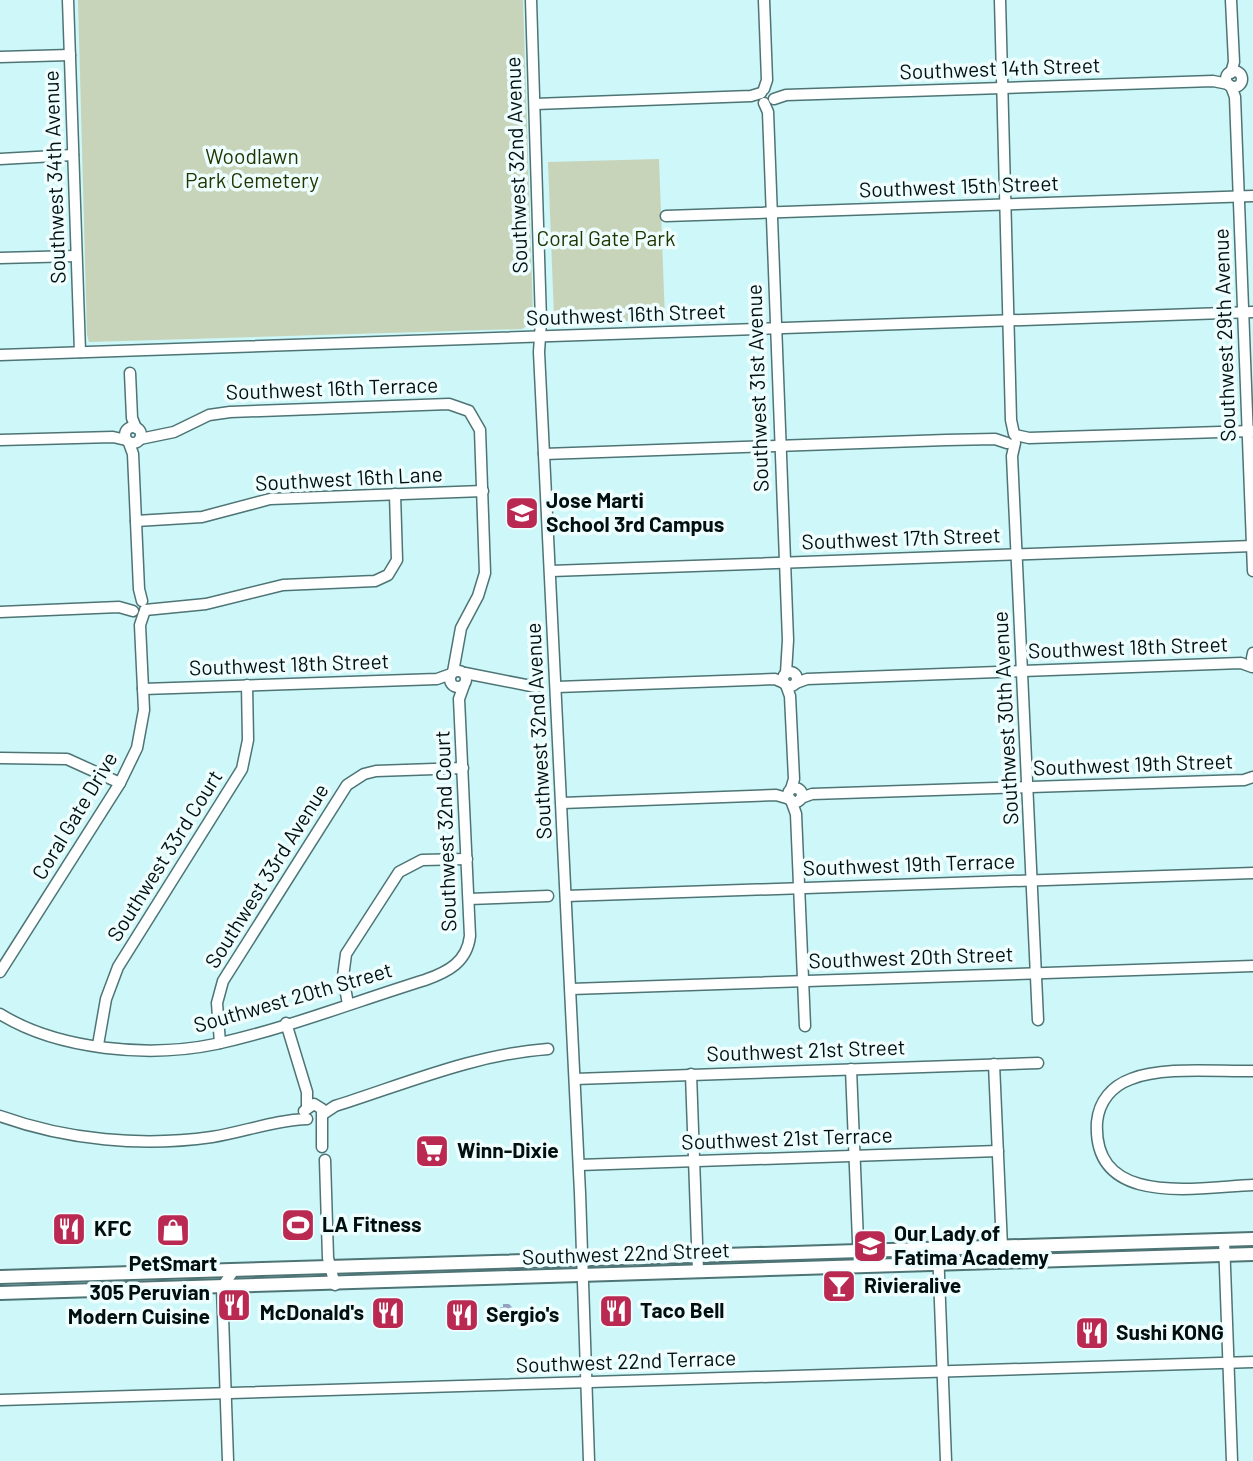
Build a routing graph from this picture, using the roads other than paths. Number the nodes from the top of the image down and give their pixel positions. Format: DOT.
graph roads {
  1 [pos="68,0"];
  2 [pos="531,0"];
  3 [pos="764,0"];
  4 [pos="1000,0"];
  5 [pos="1231,0"];
  6 [pos="70,55"];
  7 [pos="0,57"];
  8 [pos="1238,78"];
  9 [pos="1002,88"];
  10 [pos="767,96"];
  11 [pos="535,104"];
  12 [pos="74,155"];
  13 [pos="0,159"];
  14 [pos="1238,196"];
  15 [pos="1253,196"];
  16 [pos="1006,204"];
  17 [pos="771,213"];
  18 [pos="666,216"];
  19 [pos="76,256"];
  20 [pos="0,258"];
  21 [pos="1248,312"];
  22 [pos="1008,320"];
  23 [pos="774,328"];
  24 [pos="540,337"];
  25 [pos="80,352"];
  26 [pos="0,355"];
  27 [pos="130,373"];
  28 [pos="1250,431"];
  29 [pos="133,433"];
  30 [pos="1011,439"];
  31 [pos="0,440"];
  32 [pos="779,446"];
  33 [pos="544,454"];
  34 [pos="483,491"];
  35 [pos="395,494"];
  36 [pos="136,521"];
  37 [pos="1252,546"];
  38 [pos="1017,554"];
  39 [pos="784,562"];
  40 [pos="551,570"];
  41 [pos="1253,570"];
  42 [pos="139,607"];
  43 [pos="0,612"];
  44 [pos="1252,663"];
  45 [pos="1024,671"];
  46 [pos="788,677"];
  47 [pos="459,679"];
  48 [pos="247,685"];
  49 [pos="536,687"];
  50 [pos="557,687"];
  51 [pos="144,689"];
  52 [pos="0,758"];
  53 [pos="463,768"];
  54 [pos="1251,780"];
  55 [pos="120,783"];
  56 [pos="1028,787"];
  57 [pos="795,793"];
  58 [pos="562,803"];
  59 [pos="467,859"];
  60 [pos="1253,873"];
  61 [pos="1032,880"];
  62 [pos="799,888"];
  63 [pos="566,896"];
  64 [pos="548,897"];
  65 [pos="469,899"];
  66 [pos="461,961"];
  67 [pos="1253,966"];
  68 [pos="0,972"];
  69 [pos="1036,973"];
  70 [pos="803,981"];
  71 [pos="570,989"];
  72 [pos="348,1004"];
  73 [pos="2,1018"];
  74 [pos="1038,1020"];
  75 [pos="286,1023"];
  76 [pos="805,1026"];
  77 [pos="220,1043"];
  78 [pos="98,1045"];
  79 [pos="548,1049"];
  80 [pos="1038,1063"];
  81 [pos="994,1064"];
  82 [pos="851,1069"];
  83 [pos="1253,1071"];
  84 [pos="691,1074"];
  85 [pos="575,1079"];
  86 [pos="314,1112"];
  87 [pos="0,1116"];
  88 [pos="322,1147"];
  89 [pos="998,1152"];
  90 [pos="855,1156"];
  91 [pos="325,1160"];
  92 [pos="696,1161"];
  93 [pos="579,1165"];
  94 [pos="1253,1185"];
  95 [pos="1253,1239"];
  96 [pos="1224,1240"];
  97 [pos="1002,1247"];
  98 [pos="938,1249"];
  99 [pos="859,1251"];
  100 [pos="1253,1254"];
  101 [pos="1225,1255"];
  102 [pos="698,1256"];
  103 [pos="582,1259"];
  104 [pos="1002,1262"];
  105 [pos="939,1264"];
  106 [pos="412,1265"];
  107 [pos="859,1266"];
  108 [pos="328,1268"];
  109 [pos="234,1270"];
  110 [pos="698,1271"];
  111 [pos="583,1275"];
  112 [pos="0,1278"];
  113 [pos="408,1282"];
  114 [pos="335,1285"];
  115 [pos="222,1287"];
  116 [pos="0,1293"];
  117 [pos="1229,1362"];
  118 [pos="1253,1362"];
  119 [pos="942,1371"];
  120 [pos="587,1382"];
  121 [pos="226,1393"];
  122 [pos="0,1401"];
  123 [pos="228,1461"];
  124 [pos="589,1461"];
  125 [pos="946,1461"];
  126 [pos="1232,1461"];
  1 -- 6 [label="street, Southwest 34th Avenue"];
  2 -- 11 [label="street, Southwest 32nd Avenue"];
  3 -- 10 [label="street, Southwest 31st Avenue"];
  4 -- 9 [label="street"];
  5 -- 8 [label="street, Southwest 29th Avenue"];
  6 -- 7 [label="street"];
  6 -- 12 [label="street, Southwest 34th Avenue"];
  8 -- 9 [label="street, Southwest 14th Street"];
  8 -- 14 [label="street, Southwest 29th Avenue"];
  9 -- 10 [label="street, Southwest 14th Street"];
  9 -- 16 [label="street"];
  10 -- 11 [label="street, Southwest 14th Street"];
  10 -- 17 [label="street, Southwest 31st Avenue"];
  11 -- 24 [label="street, Southwest 32nd Avenue"];
  12 -- 13 [label="street"];
  12 -- 19 [label="street, Southwest 34th Avenue"];
  14 -- 15 [label="street, Southwest 15th Street"];
  14 -- 16 [label="street, Southwest 15th Street"];
  14 -- 21 [label="street, Southwest 29th Avenue"];
  16 -- 17 [label="street, Southwest 15th Street"];
  16 -- 22 [label="street"];
  17 -- 18 [label="street, Southwest 15th Street"];
  17 -- 23 [label="street, Southwest 31st Avenue"];
  19 -- 20 [label="street"];
  19 -- 25 [label="street, Southwest 34th Avenue"];
  21 -- 22 [label="street, Southwest 16th Street"];
  21 -- 28 [label="street, Southwest 29th Avenue"];
  22 -- 23 [label="street, Southwest 16th Street"];
  22 -- 30 [label="street"];
  23 -- 24 [label="street, Southwest 16th Street"];
  23 -- 32 [label="street, Southwest 31st Avenue"];
  24 -- 25 [label="street, Southwest 16th Street"];
  24 -- 33 [label="street, Southwest 32nd Avenue"];
  25 -- 26 [label="street, Southwest 16th Street"];
  27 -- 29 [label="street, Coral Gate Drive"];
  28 -- 30 [label="street"];
  28 -- 37 [label="street, Southwest 29th Avenue"];
  29 -- 31 [label="street, Southwest 16th Terrace"];
  29 -- 34 [label="street, Southwest 16th Terrace"];
  29 -- 36 [label="street, Coral Gate Drive"];
  30 -- 32 [label="street"];
  30 -- 38 [label="street, Southwest 30th Avenue"];
  32 -- 33 [label="street"];
  32 -- 39 [label="street, Southwest 31st Avenue"];
  33 -- 40 [label="street, Southwest 32nd Avenue"];
  34 -- 35 [label="street, Southwest 16th Lane"];
  34 -- 47 [label="street"];
  35 -- 36 [label="street, Southwest 16th Lane"];
  35 -- 42 [label="street"];
  36 -- 42 [label="street, Coral Gate Drive"];
  37 -- 38 [label="street, Southwest 17th Street"];
  37 -- 41 [label="street, Southwest 29th Avenue"];
  38 -- 39 [label="street, Southwest 17th Street"];
  38 -- 45 [label="street, Southwest 30th Avenue"];
  39 -- 40 [label="street, Southwest 17th Street"];
  39 -- 46 [label="street, Southwest 31st Avenue"];
  40 -- 50 [label="street, Southwest 32nd Avenue"];
  42 -- 43 [label="street"];
  42 -- 51 [label="street, Coral Gate Drive"];
  44 -- 45 [label="street, Southwest 18th Street"];
  45 -- 46 [label="street, Southwest 18th Street"];
  45 -- 56 [label="street, Southwest 30th Avenue"];
  46 -- 50 [label="street, Southwest 18th Street"];
  46 -- 57 [label="street, Southwest 31st Avenue"];
  47 -- 48 [label="street, Southwest 18th Street"];
  47 -- 49 [label="street"];
  47 -- 53 [label="street, Southwest 32nd Court"];
  48 -- 51 [label="street, Southwest 18th Street"];
  48 -- 78 [label="street, Southwest 33rd Court"];
  50 -- 58 [label="street, Southwest 32nd Avenue"];
  51 -- 55 [label="street, Coral Gate Drive"];
  52 -- 55 [label="street"];
  53 -- 59 [label="street, Southwest 32nd Court"];
  53 -- 77 [label="street, Southwest 33rd Avenue"];
  54 -- 56 [label="street, Southwest 19th Street"];
  55 -- 68 [label="street, Coral Gate Drive"];
  56 -- 57 [label="street, Southwest 19th Street"];
  56 -- 61 [label="street, Southwest 30th Avenue"];
  57 -- 58 [label="street"];
  57 -- 62 [label="street, Southwest 31st Avenue"];
  58 -- 63 [label="street, Southwest 32nd Avenue"];
  59 -- 65 [label="street, Southwest 32nd Court"];
  59 -- 72 [label="street"];
  60 -- 61 [label="street, Southwest 19th Terrace"];
  61 -- 62 [label="street, Southwest 19th Terrace"];
  61 -- 69 [label="street, Southwest 30th Avenue"];
  62 -- 63 [label="street, Southwest 19th Terrace"];
  62 -- 70 [label="street, Southwest 31st Avenue"];
  63 -- 71 [label="street, Southwest 32nd Avenue"];
  64 -- 65 [label="street"];
  65 -- 66 [label="street, Southwest 32nd Court"];
  66 -- 72 [label="street, Southwest 20th Street"];
  67 -- 69 [label="street, Southwest 20th Street"];
  69 -- 70 [label="street, Southwest 20th Street"];
  69 -- 74 [label="street, Southwest 30th Avenue"];
  70 -- 71 [label="street, Southwest 20th Street"];
  70 -- 76 [label="street, Southwest 31st Avenue"];
  71 -- 85 [label="street, Southwest 32nd Avenue"];
  72 -- 75 [label="street, Southwest 20th Street"];
  73 -- 78 [label="street, Southwest 20th Street"];
  75 -- 77 [label="street, Southwest 20th Street"];
  75 -- 86 [label="street"];
  77 -- 78 [label="street, Southwest 20th Street"];
  79 -- 86 [label="street"];
  80 -- 81 [label="street, Southwest 21st Street"];
  81 -- 82 [label="street, Southwest 21st Street"];
  81 -- 89 [label="street"];
  82 -- 84 [label="street, Southwest 21st Street"];
  82 -- 90 [label="street"];
  83 -- 94 [label="street"];
  84 -- 85 [label="street, Southwest 21st Street"];
  84 -- 92 [label="street"];
  85 -- 93 [label="street, Southwest 32nd Avenue"];
  86 -- 87 [label="street"];
  86 -- 88 [label="street"];
  89 -- 90 [label="street, Southwest 21st Terrace"];
  89 -- 97 [label="street"];
  90 -- 92 [label="street, Southwest 21st Terrace"];
  90 -- 99 [label="street"];
  91 -- 108 [label="street"];
  92 -- 93 [label="street, Southwest 21st Terrace"];
  92 -- 102 [label="street"];
  93 -- 103 [label="street, Southwest 32nd Avenue"];
  95 -- 96 [label="main road, Southwest 22nd Street"];
  96 -- 97 [label="main road, Southwest 22nd Street"];
  96 -- 101 [label="street"];
  97 -- 98 [label="main road, Southwest 22nd Street"];
  97 -- 104 [label="main road"];
  98 -- 99 [label="main road, Southwest 22nd Street"];
  98 -- 105 [label="street"];
  99 -- 102 [label="main road, Southwest 22nd Street"];
  99 -- 107 [label="street"];
  100 -- 101 [label="main road, Southwest 22nd Street"];
  101 -- 104 [label="main road, Southwest 22nd Street"];
  101 -- 117 [label="street"];
  102 -- 103 [label="main road, Southwest 22nd Street"];
  102 -- 110 [label="street"];
  103 -- 106 [label="main road, Southwest 22nd Street"];
  103 -- 111 [label="street, Southwest 32nd Avenue"];
  104 -- 105 [label="main road, Southwest 22nd Street"];
  105 -- 107 [label="main road, Southwest 22nd Street"];
  105 -- 119 [label="street"];
  106 -- 108 [label="main road, Southwest 22nd Street"];
  106 -- 113 [label="main road"];
  107 -- 110 [label="main road, Southwest 22nd Street"];
  108 -- 109 [label="main road, Southwest 22nd Street"];
  108 -- 114 [label="street"];
  109 -- 112 [label="main road, Southwest 22nd Street"];
  109 -- 115 [label="street"];
  110 -- 111 [label="main road, Southwest 22nd Street"];
  111 -- 113 [label="main road, Southwest 22nd Street"];
  111 -- 120 [label="street, Southwest 32nd Avenue"];
  113 -- 114 [label="main road, Southwest 22nd Street"];
  114 -- 115 [label="main road, Southwest 22nd Street"];
  115 -- 116 [label="main road, Southwest 22nd Street"];
  115 -- 121 [label="street"];
  117 -- 118 [label="street, Southwest 22nd Terrace"];
  117 -- 119 [label="street, Southwest 22nd Terrace"];
  117 -- 126 [label="street"];
  119 -- 120 [label="street, Southwest 22nd Terrace"];
  119 -- 125 [label="street"];
  120 -- 121 [label="street, Southwest 22nd Terrace"];
  120 -- 124 [label="street, Southwest 32nd Avenue"];
  121 -- 122 [label="street, Southwest 22nd Terrace"];
  121 -- 123 [label="street"];
}
